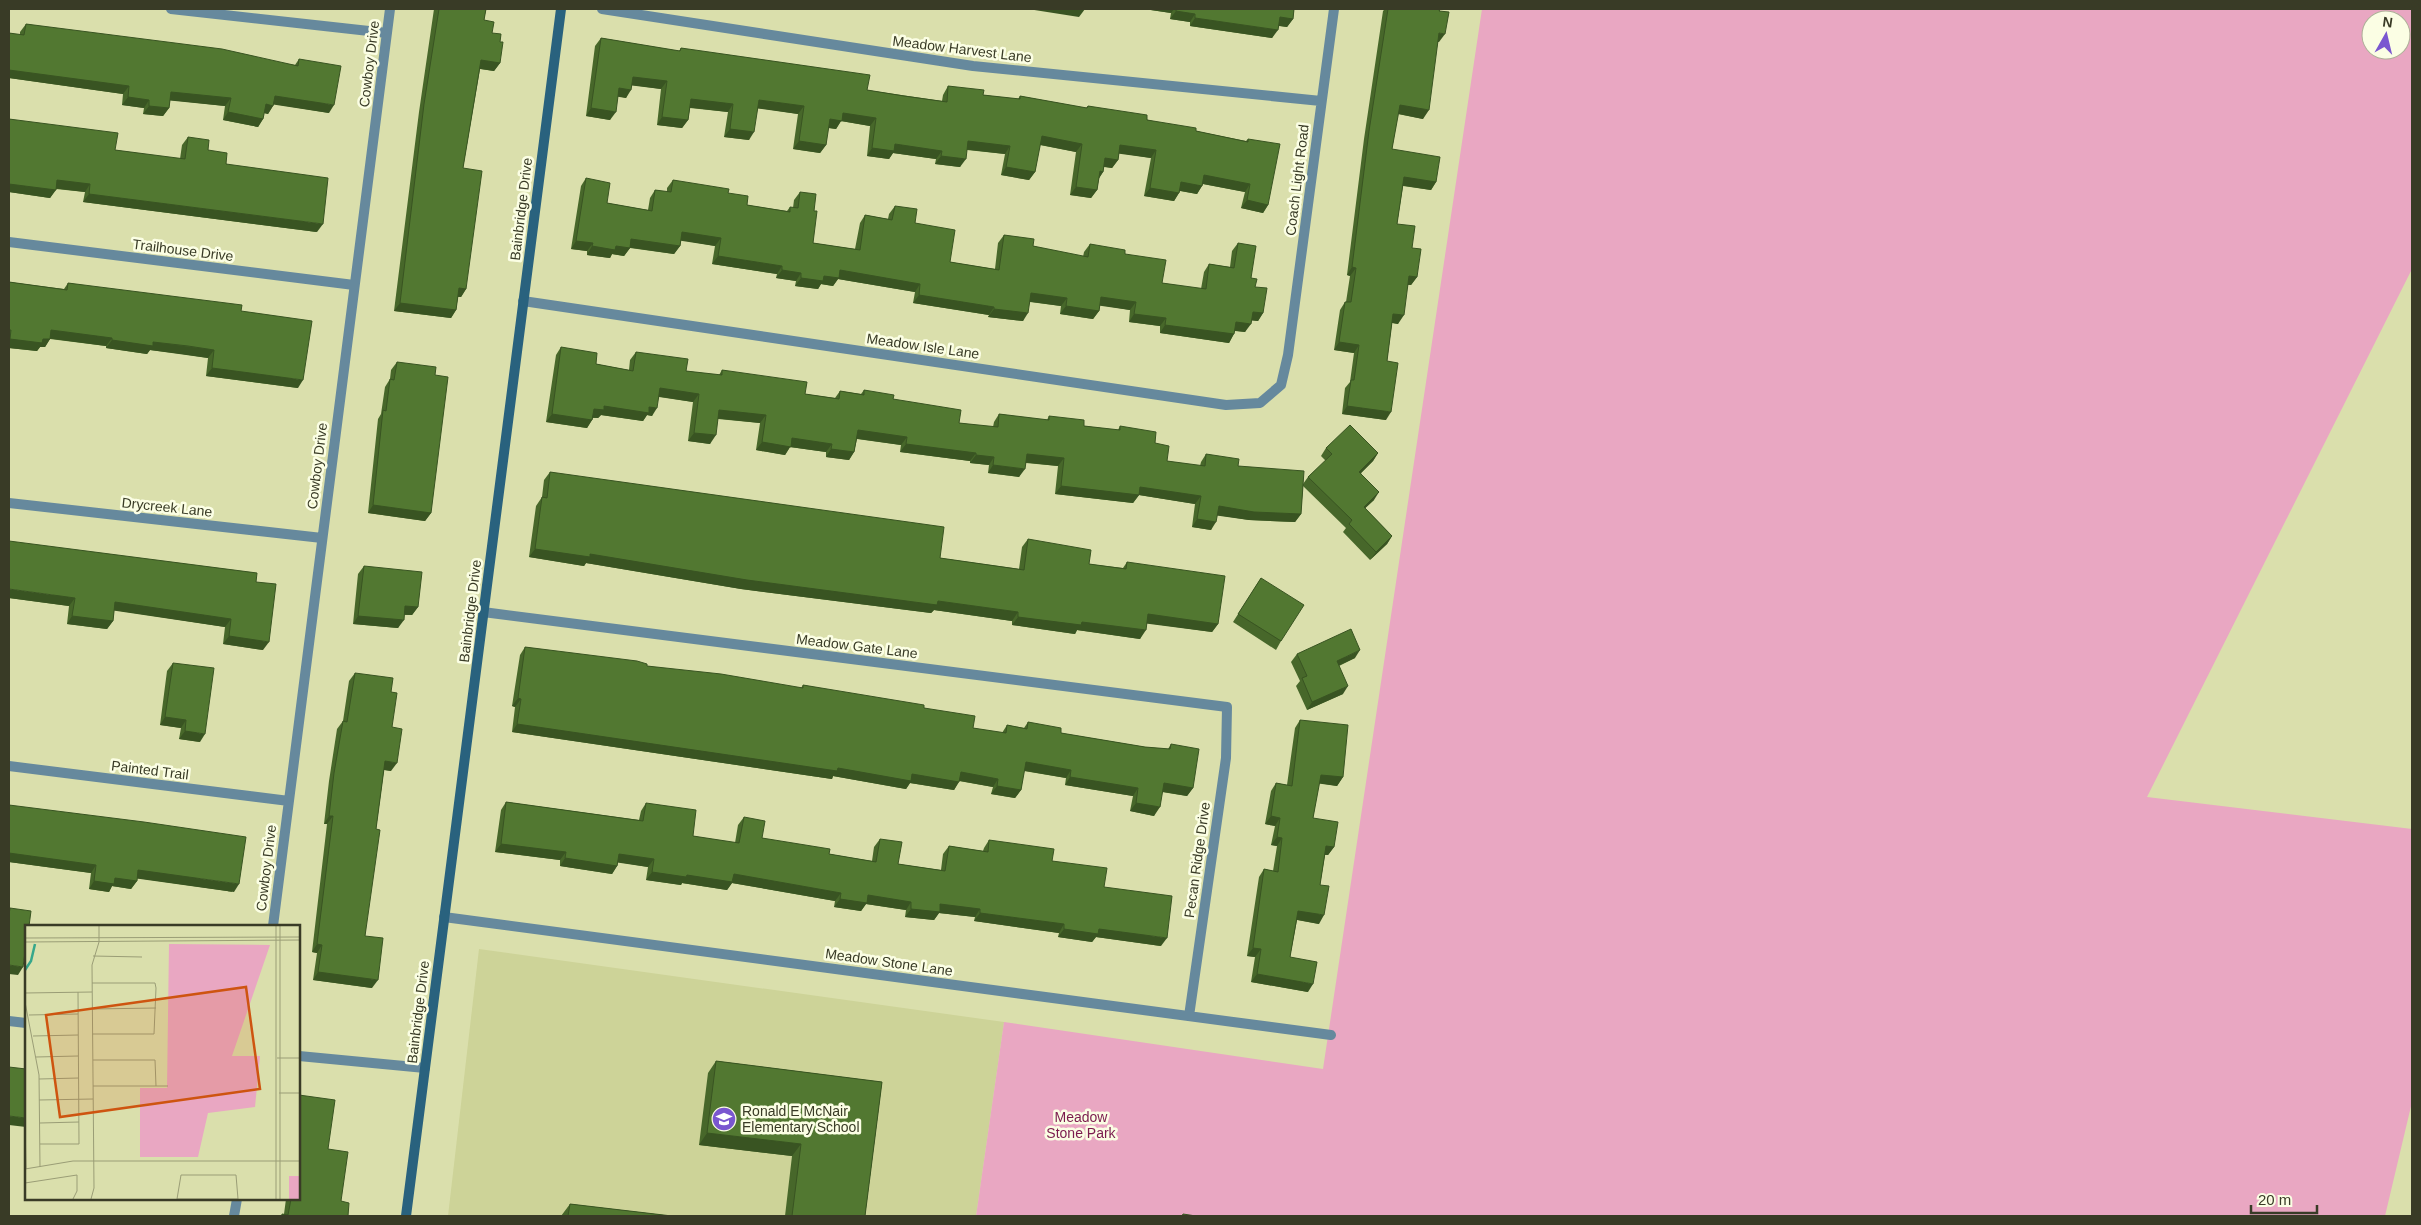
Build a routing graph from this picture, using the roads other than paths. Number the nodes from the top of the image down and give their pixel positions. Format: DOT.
graph roads {
  1 [pos="171,9"];
  2 [pos="390,9"];
  3 [pos="561,9"];
  4 [pos="602,9"];
  5 [pos="1334,9"];
  6 [pos="387,33"];
  7 [pos="1321,101"];
  8 [pos="9,242"];
  9 [pos="354,285"];
  10 [pos="523,301"];
  11 [pos="1288,354"];
  12 [pos="9,503"];
  13 [pos="322,538"];
  14 [pos="484,612"];
  15 [pos="1226,707"];
  16 [pos="9,766"];
  17 [pos="289,800"];
  18 [pos="444,917"];
  19 [pos="273,925"];
  20 [pos="1189,1016"];
  21 [pos="9,1021"];
  22 [pos="25,1023"];
  23 [pos="1331,1035"];
  24 [pos="300,1056"];
  25 [pos="425,1068"];
  26 [pos="236,1200"];
  27 [pos="234,1216"];
  28 [pos="406,1216"];
  1 -- 6 [label="street"];
  2 -- 6 [label="street, Cowboy Drive"];
  3 -- 10 [label="street, Bainbridge Drive"];
  4 -- 7 [label="street, Meadow Harvest Lane"];
  5 -- 7 [label="street, Coach Light Road"];
  6 -- 9 [label="street, Cowboy Drive"];
  7 -- 11 [label="street, Coach Light Road"];
  8 -- 9 [label="street, Trailhouse Drive"];
  9 -- 13 [label="street, Cowboy Drive"];
  10 -- 11 [label="street, Meadow Isle Lane"];
  10 -- 14 [label="street, Bainbridge Drive"];
  12 -- 13 [label="street, Drycreek Lane"];
  13 -- 17 [label="street, Cowboy Drive"];
  14 -- 15 [label="street, Meadow Gate Lane"];
  14 -- 18 [label="street, Bainbridge Drive"];
  15 -- 20 [label="street, Pecan Ridge Drive"];
  16 -- 17 [label="street, Painted Trail"];
  17 -- 19 [label="street, Cowboy Drive"];
  18 -- 20 [label="street, Meadow Stone Lane"];
  18 -- 25 [label="street, Bainbridge Drive"];
  20 -- 23 [label="street, Meadow Stone Lane"];
  21 -- 22 [label="street"];
  24 -- 25 [label="street"];
  25 -- 28 [label="street, Bainbridge Drive"];
  26 -- 27 [label="street"];
}
